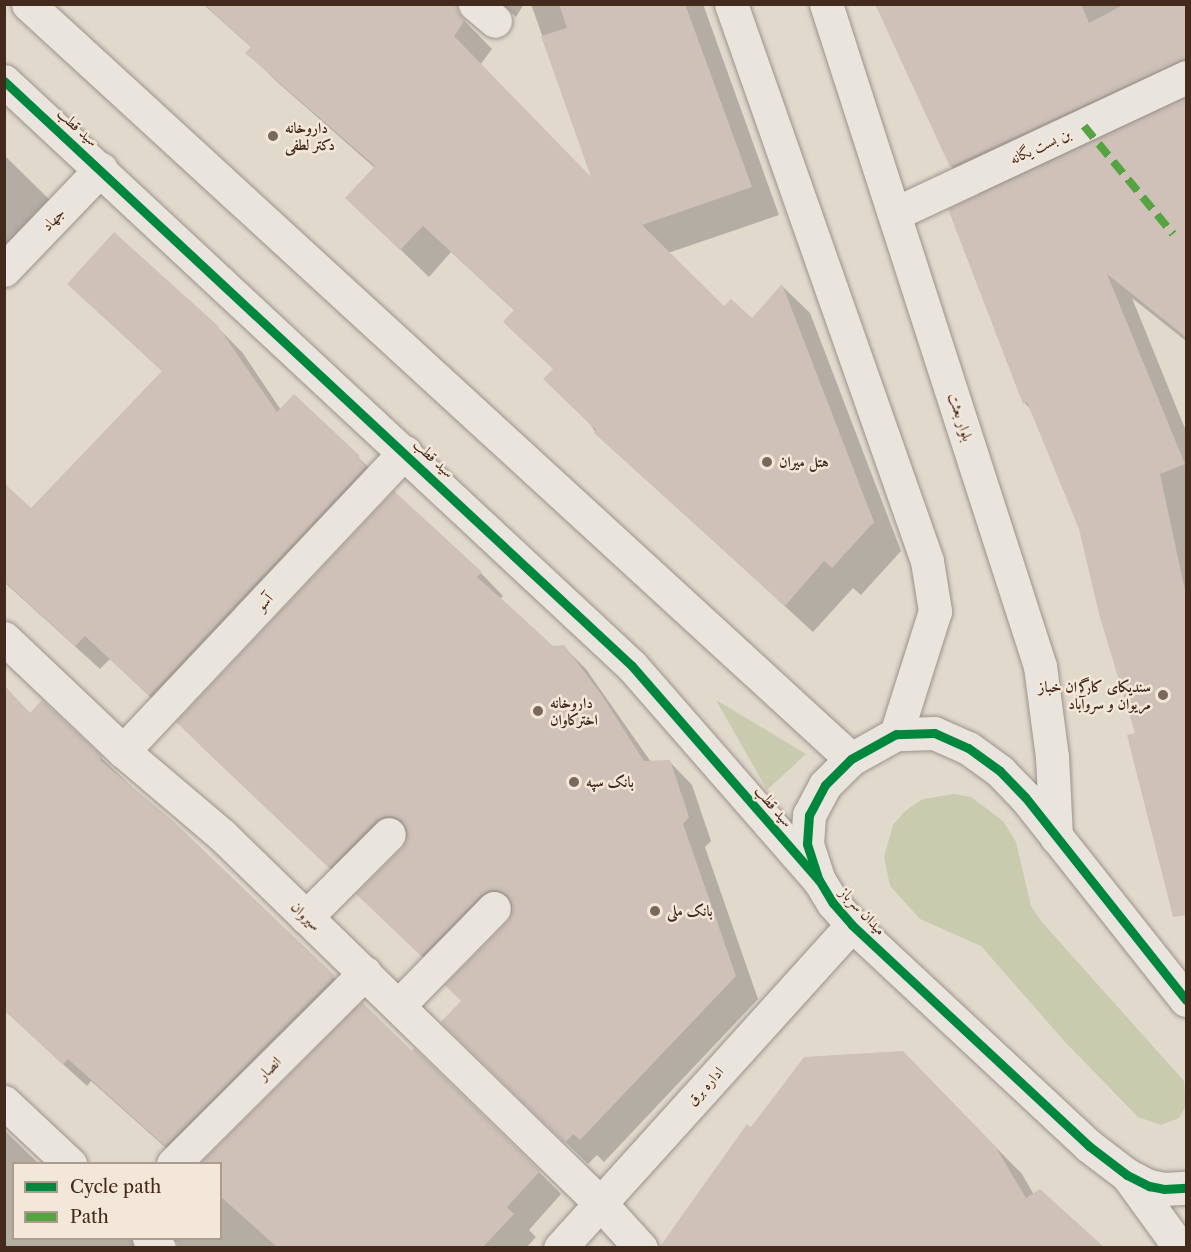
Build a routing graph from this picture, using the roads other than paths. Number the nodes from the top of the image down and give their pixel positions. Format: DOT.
graph roads {
  1 [pos="28,4"];
  2 [pos="731,4"];
  3 [pos="826,4"];
  4 [pos="1186,77"];
  5 [pos="4,81"];
  6 [pos="101,169"];
  7 [pos="894,214"];
  8 [pos="4,270"];
  9 [pos="405,453"];
  10 [pos="4,639"];
  11 [pos="896,734"];
  12 [pos="123,751"];
  13 [pos="851,759"];
  14 [pos="389,834"];
  15 [pos="1056,837"];
  16 [pos="819,880"];
  17 [pos="494,908"];
  18 [pos="306,916"];
  19 [pos="852,925"];
  20 [pos="365,973"];
  21 [pos="1186,1000"];
  22 [pos="398,1006"];
  23 [pos="4,1102"];
  24 [pos="68,1162"];
  25 [pos="175,1162"];
  26 [pos="1127,1175"];
  27 [pos="1186,1188"];
  28 [pos="599,1202"];
  29 [pos="560,1248"];
  30 [pos="640,1248"];
  31 [pos="1180,1248"];
  1 -- 13 [label="street"];
  2 -- 11 [label="street"];
  3 -- 7 [label="street, بلوار بعثت"];
  4 -- 7 [label="street, بن بست یگانه"];
  5 -- 6 [label="street, سید قطب"];
  6 -- 8 [label="street, جهاد"];
  6 -- 9 [label="street, سید قطب"];
  7 -- 15 [label="street, بلوار بعثت"];
  9 -- 12 [label="street, آسو"];
  9 -- 16 [label="street, سید قطب"];
  10 -- 12 [label="street, سیروان"];
  11 -- 13 [label="street, میدان سرباز"];
  11 -- 15 [label="street, میدان سرباز"];
  12 -- 18 [label="street, سیروان"];
  13 -- 16 [label="street, میدان سرباز"];
  14 -- 18 [label="street"];
  15 -- 21 [label="street, میدان سرباز"];
  16 -- 19 [label="street, میدان سرباز"];
  17 -- 22 [label="street"];
  18 -- 20 [label="street, سیروان"];
  19 -- 26 [label="street, میدان سرباز"];
  19 -- 28 [label="street, اداره برق"];
  20 -- 22 [label="street, سیروان"];
  20 -- 25 [label="street, انصار"];
  22 -- 28 [label="street, سیروان"];
  23 -- 24 [label="street"];
  26 -- 27 [label="street, میدان سرباز"];
  26 -- 31 [label="street"];
  28 -- 29 [label="street, اداره برق"];
  28 -- 30 [label="street, سیروان"];
}
